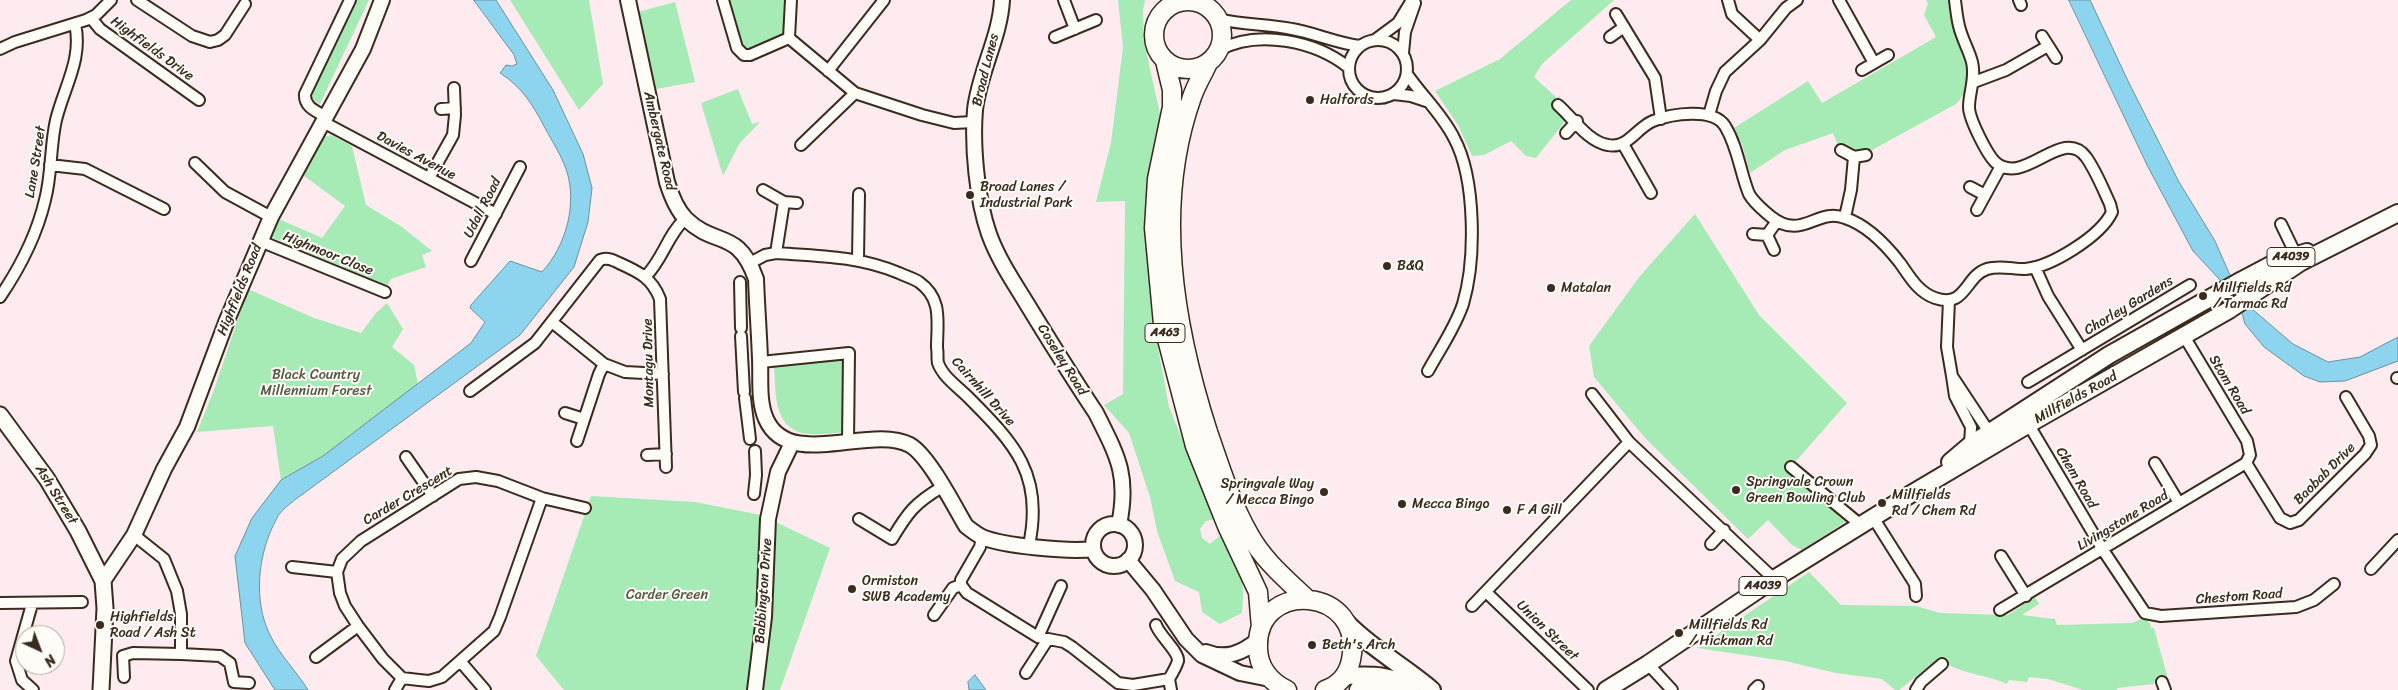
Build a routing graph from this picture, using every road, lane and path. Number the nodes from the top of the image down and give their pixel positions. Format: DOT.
graph roads {
  1 [pos="111,0"];
  2 [pos="137,0"];
  3 [pos="350,0"];
  4 [pos="382,0"];
  5 [pos="628,0"];
  6 [pos="723,0"];
  7 [pos="791,0"];
  8 [pos="884,0"];
  9 [pos="1002,0"];
  10 [pos="1064,0"];
  11 [pos="1412,0"];
  12 [pos="1416,0"];
  13 [pos="1728,0"];
  14 [pos="1797,0"];
  15 [pos="1839,0"];
  16 [pos="1955,0"];
  17 [pos="1200,2"];
  18 [pos="245,4"];
  19 [pos="1160,8"];
  20 [pos="1616,14"];
  21 [pos="91,18"];
  22 [pos="1218,19"];
  23 [pos="1096,20"];
  24 [pos="75,24"];
  25 [pos="1624,27"];
  26 [pos="1075,29"];
  27 [pos="2042,36"];
  28 [pos="1055,37"];
  29 [pos="1610,37"];
  30 [pos="789,38"];
  31 [pos="1375,40"];
  32 [pos="1760,40"];
  33 [pos="1360,46"];
  34 [pos="2048,46"];
  35 [pos="0,49"];
  36 [pos="1403,53"];
  37 [pos="1888,55"];
  38 [pos="1213,56"];
  39 [pos="2056,58"];
  40 [pos="1165,61"];
  41 [pos="1874,63"];
  42 [pos="1348,67"];
  43 [pos="1862,70"];
  44 [pos="828,71"];
  45 [pos="1407,74"];
  46 [pos="1974,82"];
  47 [pos="454,88"];
  48 [pos="855,93"];
  49 [pos="1394,94"];
  50 [pos="199,100"];
  51 [pos="1426,102"];
  52 [pos="1558,105"];
  53 [pos="455,108"];
  54 [pos="441,109"];
  55 [pos="1709,115"];
  56 [pos="1661,119"];
  57 [pos="325,120"];
  58 [pos="1576,121"];
  59 [pos="974,122"];
  60 [pos="1566,133"];
  61 [pos="1624,144"];
  62 [pos="801,145"];
  63 [pos="1841,150"];
  64 [pos="1866,155"];
  65 [pos="1854,158"];
  66 [pos="195,164"];
  67 [pos="50,166"];
  68 [pos="2001,166"];
  69 [pos="520,167"];
  70 [pos="429,178"];
  71 [pos="1970,187"];
  72 [pos="763,190"];
  73 [pos="1651,193"];
  74 [pos="859,194"];
  75 [pos="1985,195"];
  76 [pos="981,200"];
  77 [pos="784,202"];
  78 [pos="797,203"];
  79 [pos="164,210"];
  80 [pos="1977,210"];
  81 [pos="2398,212"];
  82 [pos="496,214"];
  83 [pos="270,217"];
  84 [pos="1845,217"];
  85 [pos="685,219"];
  86 [pos="1777,221"];
  87 [pos="2280,224"];
  88 [pos="1753,234"];
  89 [pos="1767,235"];
  90 [pos="260,241"];
  91 [pos="1774,250"];
  92 [pos="776,253"];
  93 [pos="858,259"];
  94 [pos="2298,259"];
  95 [pos="471,262"];
  96 [pos="750,263"];
  97 [pos="2035,267"];
  98 [pos="646,276"];
  99 [pos="740,282"];
  100 [pos="2190,285"];
  101 [pos="384,292"];
  102 [pos="0,297"];
  103 [pos="1949,300"];
  104 [pos="757,303"];
  105 [pos="741,304"];
  106 [pos="552,322"];
  107 [pos="2184,336"];
  108 [pos="2082,350"];
  109 [pos="2110,355"];
  110 [pos="604,364"];
  111 [pos="761,366"];
  112 [pos="743,371"];
  113 [pos="1428,371"];
  114 [pos="2122,372"];
  115 [pos="663,374"];
  116 [pos="1952,376"];
  117 [pos="2028,382"];
  118 [pos="470,391"];
  119 [pos="1592,394"];
  120 [pos="2346,397"];
  121 [pos="564,413"];
  122 [pos="0,415"];
  123 [pos="765,416"];
  124 [pos="2025,418"];
  125 [pos="584,419"];
  126 [pos="748,421"];
  127 [pos="1989,432"];
  128 [pos="750,439"];
  129 [pos="577,441"];
  130 [pos="848,442"];
  131 [pos="1629,442"];
  132 [pos="792,443"];
  133 [pos="1970,445"];
  134 [pos="754,451"];
  135 [pos="666,454"];
  136 [pos="647,455"];
  137 [pos="406,457"];
  138 [pos="2155,463"];
  139 [pos="2246,463"];
  140 [pos="666,467"];
  141 [pos="1790,467"];
  142 [pos="942,487"];
  143 [pos="1923,487"];
  144 [pos="773,491"];
  145 [pos="432,496"];
  146 [pos="542,498"];
  147 [pos="2179,503"];
  148 [pos="585,508"];
  149 [pos="859,519"];
  150 [pos="1868,522"];
  151 [pos="1119,525"];
  152 [pos="1724,530"];
  153 [pos="134,535"];
  154 [pos="982,537"];
  155 [pos="1711,544"];
  156 [pos="1029,545"];
  157 [pos="2397,545"];
  158 [pos="1093,549"];
  159 [pos="2103,550"];
  160 [pos="2001,556"];
  161 [pos="1128,560"];
  162 [pos="292,567"];
  163 [pos="2371,569"];
  164 [pos="337,572"];
  165 [pos="1774,579"];
  166 [pos="103,581"];
  167 [pos="2334,584"];
  168 [pos="961,585"];
  169 [pos="1061,586"];
  170 [pos="1486,592"];
  171 [pos="1916,596"];
  172 [pos="2026,596"];
  173 [pos="1307,599"];
  174 [pos="82,602"];
  175 [pos="0,603"];
  176 [pos="32,604"];
  177 [pos="1472,606"];
  178 [pos="2141,609"];
  179 [pos="2000,610"];
  180 [pos="934,615"];
  181 [pos="1346,622"];
  182 [pos="1156,625"];
  183 [pos="358,626"];
  184 [pos="1260,634"];
  185 [pos="1043,638"];
  186 [pos="1196,649"];
  187 [pos="181,654"];
  188 [pos="316,657"];
  189 [pos="460,661"];
  190 [pos="1648,664"];
  191 [pos="1942,664"];
  192 [pos="1026,673"];
  193 [pos="124,677"];
  194 [pos="402,678"];
  195 [pos="1169,679"];
  196 [pos="249,683"];
  197 [pos="1335,685"];
  198 [pos="1116,687"];
  199 [pos="1280,687"];
  200 [pos="33,690"];
  201 [pos="101,690"];
  202 [pos="395,690"];
  203 [pos="485,690"];
  204 [pos="755,690"];
  205 [pos="1171,690"];
  206 [pos="1359,690"];
  207 [pos="1394,690"];
  208 [pos="1411,690"];
  209 [pos="1432,690"];
  210 [pos="1588,690"];
  211 [pos="1606,690"];
  212 [pos="1672,690"];
  213 [pos="1916,690"];
  1 -- 21 [label="street"];
  2 -- 18 [label="street"];
  3 -- 57 [label="street, Davies Avenue"];
  4 -- 57 [label="street, Highfields Road"];
  5 -- 85 [label="street, Ambergate Road"];
  6 -- 30 [label="street"];
  7 -- 30 [label="street"];
  8 -- 44 [label="street"];
  9 -- 59 [label="street, Broad Lanes"];
  10 -- 26 [label="street"];
  11 -- 31 [label="street"];
  12 -- 36 [label="street"];
  13 -- 32 [label="street"];
  14 -- 32 [label="street"];
  15 -- 41 [label="street"];
  16 -- 46 [label="street"];
  17 -- 19 [label="highway, A463"];
  17 -- 22 [label="highway, A463"];
  19 -- 40 [label="highway, A463"];
  20 -- 25 [label="street"];
  21 -- 24 [label="street"];
  21 -- 50 [label="street, Highfields Drive"];
  22 -- 33 [label="street"];
  22 -- 38 [label="highway, A463"];
  23 -- 26 [label="street"];
  24 -- 35 [label="street"];
  24 -- 67 [label="street, Lane Street"];
  25 -- 29 [label="street"];
  25 -- 56 [label="street"];
  26 -- 28 [label="street"];
  27 -- 34 [label="street"];
  30 -- 44 [label="street"];
  31 -- 33 [label="street"];
  31 -- 36 [label="street"];
  32 -- 55 [label="street"];
  33 -- 42 [label="street"];
  34 -- 39 [label="street"];
  34 -- 46 [label="street"];
  36 -- 45 [label="street"];
  37 -- 41 [label="street"];
  38 -- 40 [label="highway"];
  38 -- 42 [label="street"];
  38 -- 173 [label="highway, A463"];
  40 -- 184 [label="highway, A463"];
  41 -- 43 [label="street"];
  42 -- 49 [label="street"];
  44 -- 48 [label="street"];
  45 -- 49 [label="street"];
  45 -- 51 [label="street"];
  46 -- 68 [label="street"];
  47 -- 53 [label="street"];
  48 -- 59 [label="street"];
  48 -- 62 [label="street"];
  49 -- 51 [label="street"];
  51 -- 113 [label="street"];
  52 -- 58 [label="street"];
  53 -- 54 [label="street"];
  53 -- 70 [label="street"];
  55 -- 56 [label="street"];
  55 -- 86 [label="street"];
  56 -- 61 [label="street"];
  57 -- 70 [label="street, Davies Avenue"];
  57 -- 83 [label="street, Highfields Road"];
  58 -- 60 [label="street"];
  58 -- 61 [label="street"];
  59 -- 76 [label="street, Broad Lanes"];
  61 -- 73 [label="street"];
  63 -- 65 [label="street"];
  64 -- 65 [label="street"];
  65 -- 84 [label="street"];
  66 -- 83 [label="street"];
  67 -- 79 [label="street"];
  67 -- 102 [label="street, Lane Street"];
  68 -- 75 [label="street"];
  68 -- 97 [label="street"];
  69 -- 82 [label="street, Udall Road"];
  70 -- 82 [label="street, Davies Avenue"];
  71 -- 75 [label="street"];
  72 -- 77 [label="street"];
  74 -- 93 [label="street"];
  75 -- 80 [label="street"];
  76 -- 151 [label="street, Coseley Road"];
  77 -- 78 [label="street"];
  77 -- 92 [label="street"];
  81 -- 94 [label="main road, A4039"];
  82 -- 95 [label="street, Udall Road"];
  83 -- 90 [label="street, Highfields Road"];
  84 -- 86 [label="street"];
  84 -- 103 [label="street"];
  85 -- 96 [label="street, Ambergate Road"];
  85 -- 98 [label="street"];
  86 -- 89 [label="street"];
  87 -- 94 [label="street"];
  88 -- 89 [label="street"];
  89 -- 91 [label="street"];
  90 -- 101 [label="street, Highmoor Close"];
  90 -- 153 [label="street, Highfields Road"];
  92 -- 93 [label="street, Cairnhill Drive"];
  92 -- 96 [label="street, Cairnhill Drive"];
  93 -- 156 [label="street, Cairnhill Drive"];
  94 -- 107 [label="main road, Millfields Road / A4039"];
  94 -- 109 [label="main road, Millfields Road / A4039"];
  96 -- 104 [label="street, Ambergate Road"];
  97 -- 103 [label="street"];
  97 -- 108 [label="street, Chorley Gardens"];
  98 -- 106 [label="street"];
  98 -- 115 [label="street, Montagu Drive"];
  99 -- 105 [label="street"];
  100 -- 108 [label="street, Chorley Gardens"];
  103 -- 116 [label="street"];
  104 -- 105 [label="street"];
  104 -- 111 [label="street, Ambergate Road"];
  105 -- 112 [label="street"];
  106 -- 110 [label="street"];
  106 -- 118 [label="street"];
  107 -- 114 [label="main road, Millfields Road / A4039"];
  107 -- 139 [label="street, Stom Road"];
  108 -- 117 [label="street, Chorley Gardens"];
  109 -- 114 [label="main road"];
  109 -- 124 [label="main road, Millfields Road / A4039"];
  110 -- 115 [label="street"];
  110 -- 125 [label="street"];
  111 -- 112 [label="street"];
  111 -- 123 [label="street, Ambergate Road"];
  111 -- 130 [label="street"];
  112 -- 126 [label="street"];
  114 -- 124 [label="main road, Millfields Road / A4039"];
  115 -- 135 [label="street, Montagu Drive"];
  116 -- 127 [label="street"];
  116 -- 133 [label="street"];
  119 -- 131 [label="street"];
  120 -- 139 [label="street, Baobab Drive"];
  121 -- 125 [label="street"];
  122 -- 166 [label="main road, Ash Street"];
  123 -- 126 [label="street"];
  123 -- 132 [label="street, Ambergate Road"];
  124 -- 127 [label="main road, Millfields Road / A4039"];
  124 -- 143 [label="main road, Millfields Road / A4039"];
  124 -- 159 [label="street, Chem Road"];
  125 -- 129 [label="street"];
  126 -- 128 [label="street"];
  127 -- 133 [label="main road, Millfields Road / A4039"];
  130 -- 132 [label="street"];
  130 -- 142 [label="street"];
  131 -- 152 [label="street"];
  131 -- 170 [label="street"];
  132 -- 144 [label="street, Babbington Drive"];
  133 -- 143 [label="main road, Millfields Road / A4039"];
  134 -- 144 [label="street"];
  135 -- 136 [label="street"];
  135 -- 140 [label="street, Montagu Drive"];
  137 -- 145 [label="street"];
  138 -- 147 [label="street"];
  139 -- 147 [label="street, Livingstone Road"];
  141 -- 150 [label="street"];
  142 -- 149 [label="street"];
  142 -- 154 [label="street"];
  143 -- 150 [label="main road, Millfields Road / A4039"];
  144 -- 204 [label="street, Babbington Drive"];
  145 -- 146 [label="street, Carder Crescent"];
  145 -- 164 [label="street, Carder Crescent"];
  146 -- 148 [label="street, Carder Crescent"];
  146 -- 189 [label="street"];
  147 -- 159 [label="street, Livingstone Road"];
  150 -- 165 [label="main road, Millfields Road / A4039"];
  150 -- 171 [label="street"];
  151 -- 158 [label="street"];
  151 -- 161 [label="street"];
  152 -- 155 [label="street"];
  152 -- 165 [label="street"];
  153 -- 166 [label="street, Highfields Road"];
  153 -- 187 [label="street"];
  154 -- 156 [label="street"];
  154 -- 168 [label="street"];
  156 -- 158 [label="street"];
  157 -- 163 [label="street"];
  158 -- 161 [label="street"];
  159 -- 172 [label="street, Livingstone Road"];
  159 -- 178 [label="street, Chem Road"];
  160 -- 172 [label="street"];
  161 -- 186 [label="street"];
  162 -- 164 [label="street"];
  164 -- 183 [label="street"];
  165 -- 190 [label="main road, Millfields Road / A4039"];
  166 -- 201 [label="main road"];
  167 -- 178 [label="street, Chestom Road"];
  168 -- 180 [label="street"];
  168 -- 185 [label="street"];
  169 -- 185 [label="street"];
  170 -- 177 [label="street"];
  170 -- 210 [label="street, Union Street"];
  172 -- 179 [label="street, Livingstone Road"];
  173 -- 181 [label="highway, A463"];
  173 -- 184 [label="highway"];
  174 -- 176 [label="street"];
  175 -- 176 [label="street"];
  176 -- 200 [label="street"];
  181 -- 197 [label="highway"];
  181 -- 209 [label="main road"];
  182 -- 195 [label="street"];
  183 -- 188 [label="street"];
  183 -- 194 [label="street"];
  184 -- 186 [label="street"];
  184 -- 199 [label="highway, A463"];
  185 -- 192 [label="street"];
  185 -- 198 [label="street"];
  186 -- 199 [label="street"];
  187 -- 193 [label="street"];
  187 -- 196 [label="street"];
  189 -- 194 [label="street"];
  189 -- 203 [label="street"];
  190 -- 211 [label="main road, Millfields Road / A4039"];
  190 -- 212 [label="street"];
  191 -- 213 [label="street"];
  194 -- 202 [label="street"];
  195 -- 198 [label="street"];
  195 -- 205 [label="street"];
  197 -- 208 [label="main road"];
  206 -- 207 [label="highway"];
}
